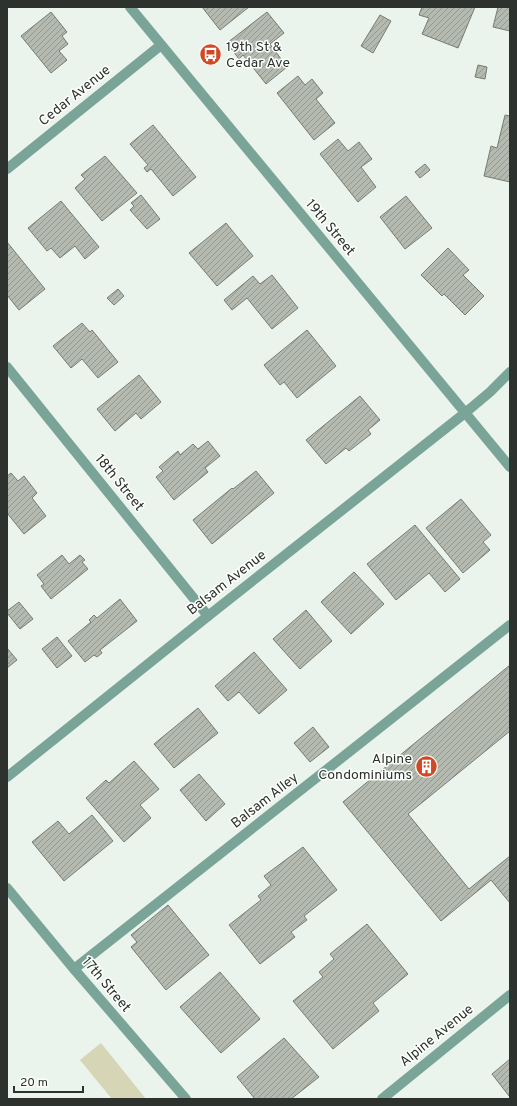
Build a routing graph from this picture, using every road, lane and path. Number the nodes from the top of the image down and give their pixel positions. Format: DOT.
graph roads {
  1 [pos="130,7"];
  2 [pos="161,45"];
  3 [pos="7,169"];
  4 [pos="7,367"];
  5 [pos="510,372"];
  6 [pos="465,413"];
  7 [pos="510,467"];
  8 [pos="208,616"];
  9 [pos="510,625"];
  10 [pos="7,777"];
  11 [pos="7,888"];
  12 [pos="74,969"];
  13 [pos="510,995"];
  14 [pos="186,1099"];
  15 [pos="382,1099"];
  1 -- 2 [label="street, 19th Street"];
  2 -- 3 [label="street, Cedar Avenue"];
  2 -- 6 [label="street, 19th Street"];
  4 -- 8 [label="street, 18th Street"];
  5 -- 6 [label="street, Balsam Avenue"];
  6 -- 7 [label="street, 19th Street"];
  6 -- 8 [label="street, Balsam Avenue"];
  8 -- 10 [label="street, Balsam Avenue"];
  9 -- 12 [label="street, Balsam Alley"];
  11 -- 12 [label="street, 17th Street"];
  12 -- 14 [label="street, 17th Street"];
  13 -- 15 [label="street, Alpine Avenue"];
}
